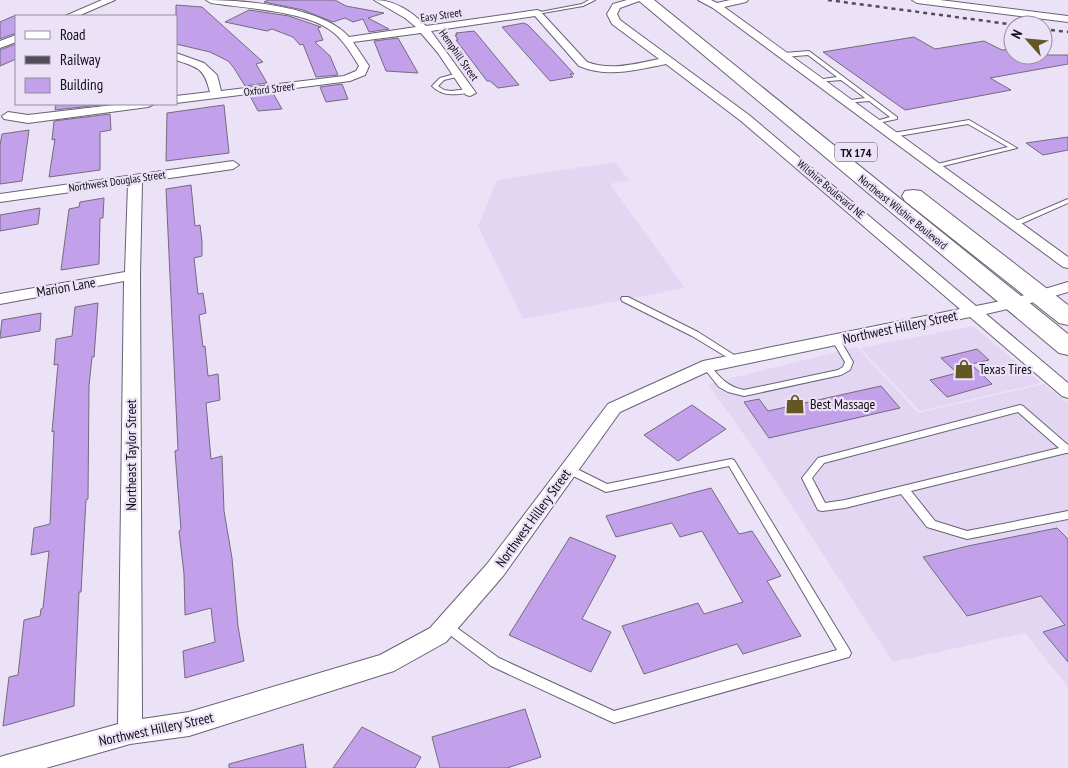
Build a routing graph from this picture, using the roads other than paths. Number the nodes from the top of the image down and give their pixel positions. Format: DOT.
graph roads {
  1 [pos="110,0"];
  2 [pos="211,0"];
  3 [pos="378,0"];
  4 [pos="593,0"];
  5 [pos="637,0"];
  6 [pos="703,0"];
  7 [pos="743,0"];
  8 [pos="917,0"];
  9 [pos="660,5"];
  10 [pos="716,6"];
  11 [pos="538,13"];
  12 [pos="72,15"];
  13 [pos="1068,20"];
  14 [pos="426,30"];
  15 [pos="15,38"];
  16 [pos="348,40"];
  17 [pos="0,45"];
  18 [pos="784,56"];
  19 [pos="178,57"];
  20 [pos="667,61"];
  21 [pos="458,75"];
  22 [pos="843,78"];
  23 [pos="819,81"];
  24 [pos="470,92"];
  25 [pos="216,95"];
  26 [pos="870,98"];
  27 [pos="178,100"];
  28 [pos="847,102"];
  29 [pos="140,105"];
  30 [pos="8,116"];
  31 [pos="875,122"];
  32 [pos="892,136"];
  33 [pos="233,165"];
  34 [pos="935,166"];
  35 [pos="135,179"];
  36 [pos="0,198"];
  37 [pos="1068,201"];
  38 [pos="1013,224"];
  39 [pos="1068,264"];
  40 [pos="132,275"];
  41 [pos="1068,287"];
  42 [pos="1040,295"];
  43 [pos="0,299"];
  44 [pos="625,299"];
  45 [pos="1014,303"];
  46 [pos="974,311"];
  47 [pos="1068,317"];
  48 [pos="836,340"];
  49 [pos="1068,347"];
  50 [pos="738,360"];
  51 [pos="707,367"];
  52 [pos="1068,392"];
  53 [pos="1068,450"];
  54 [pos="568,469"];
  55 [pos="904,490"];
  56 [pos="1068,515"];
  57 [pos="446,626"];
  58 [pos="130,732"];
  59 [pos="3,768"];
  1 -- 12 [label="street"];
  2 -- 16 [label="street"];
  3 -- 14 [label="street, Hemphill Street"];
  4 -- 11 [label="lane"];
  5 -- 20 [label="street, Wilshire Boulevard NE"];
  6 -- 10 [label="street"];
  7 -- 10 [label="street"];
  8 -- 13 [label="street"];
  9 -- 42 [label="main road, Northeast Wilshire Boulevard / TX 174"];
  9 -- 45 [label="main road, Northeast Wilshire Boulevard"];
  10 -- 18 [label="street"];
  11 -- 14 [label="street, Easy Street"];
  11 -- 20 [label="street"];
  14 -- 16 [label="street, Easy Street"];
  14 -- 21 [label="street, Hemphill Street"];
  15 -- 17 [label="street"];
  16 -- 25 [label="street, Oxford Street"];
  18 -- 22 [label="lane"];
  18 -- 23 [label="street"];
  19 -- 25 [label="street"];
  20 -- 46 [label="street, Wilshire Boulevard NE"];
  21 -- 24 [label="street, Hemphill Street"];
  21 -- 24 [label="lane"];
  22 -- 23 [label="lane"];
  22 -- 26 [label="lane"];
  23 -- 28 [label="street"];
  25 -- 27 [label="street, Oxford Street"];
  26 -- 28 [label="lane"];
  26 -- 31 [label="lane"];
  28 -- 31 [label="street"];
  29 -- 30 [label="street"];
  31 -- 32 [label="street"];
  32 -- 34 [label="street"];
  32 -- 34 [label="lane"];
  33 -- 35 [label="street, Northwest Douglas Street"];
  34 -- 38 [label="street"];
  35 -- 36 [label="street, Northwest Douglas Street"];
  35 -- 40 [label="street, Northeast Taylor Street"];
  37 -- 38 [label="lane"];
  38 -- 39 [label="street"];
  40 -- 43 [label="street, Marion Lane"];
  40 -- 58 [label="street, Northeast Taylor Street"];
  41 -- 42 [label="street, Northwest Hillery Street"];
  42 -- 45 [label="street, Northwest Hillery Street"];
  42 -- 47 [label="main road, Northeast Wilshire Boulevard / TX 174"];
  44 -- 50 [label="lane"];
  45 -- 46 [label="street, Northwest Hillery Street"];
  45 -- 49 [label="main road, Northeast Wilshire Boulevard"];
  46 -- 48 [label="street, Northwest Hillery Street"];
  46 -- 52 [label="street, Wilshire Boulevard NE"];
  48 -- 50 [label="street, Northwest Hillery Street"];
  48 -- 51 [label="lane"];
  50 -- 51 [label="street, Northwest Hillery Street"];
  51 -- 54 [label="street, Northwest Hillery Street"];
  53 -- 55 [label="lane"];
  53 -- 55 [label="lane"];
  54 -- 57 [label="street, Northwest Hillery Street"];
  54 -- 57 [label="lane"];
  55 -- 56 [label="lane"];
  57 -- 58 [label="street, Northwest Hillery Street"];
  58 -- 59 [label="street, Northwest Hillery Street"];
}
